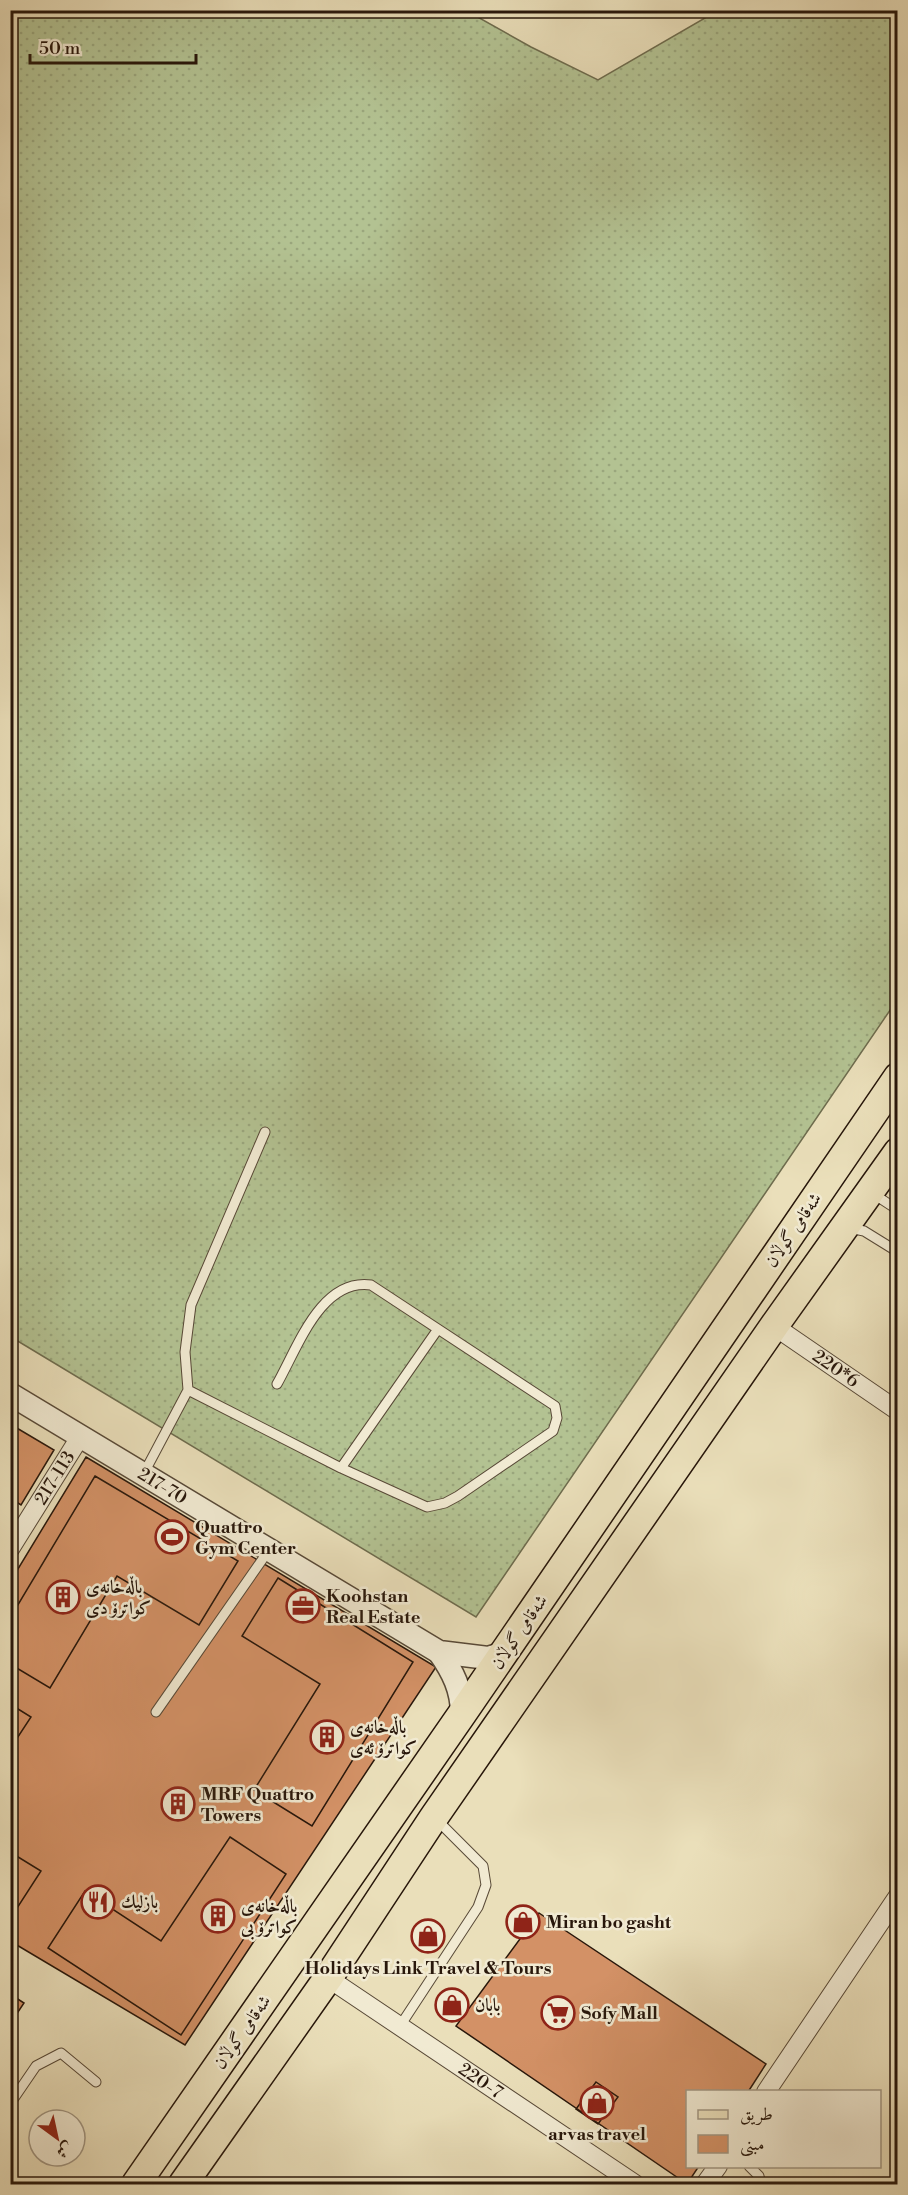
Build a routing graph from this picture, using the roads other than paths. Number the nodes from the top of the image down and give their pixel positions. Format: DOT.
graph roads {
  1 [pos="897,1077"];
  2 [pos="265,1132"];
  3 [pos="897,1152"];
  4 [pos="870,1191"];
  5 [pos="897,1210"];
  6 [pos="843,1228"];
  7 [pos="897,1252"];
  8 [pos="774,1326"];
  9 [pos="438,1329"];
  10 [pos="277,1384"];
  11 [pos="188,1390"];
  12 [pos="10,1394"];
  13 [pos="897,1410"];
  14 [pos="80,1437"];
  15 [pos="341,1468"];
  16 [pos="142,1475"];
  17 [pos="10,1549"];
  18 [pos="269,1550"];
  19 [pos="439,1652"];
  20 [pos="504,1653"];
  21 [pos="156,1712"];
  22 [pos="462,1714"];
  23 [pos="434,1817"];
  24 [pos="897,1896"];
  25 [pos="328,1978"];
  26 [pos="400,2026"];
  27 [pos="96,2082"];
  28 [pos="767,2090"];
  29 [pos="10,2104"];
  30 [pos="204,2155"];
  31 [pos="717,2168"];
  32 [pos="751,2168"];
  33 [pos="136,2184"];
  34 [pos="183,2184"];
  35 [pos="204,2184"];
  36 [pos="635,2184"];
  37 [pos="705,2184"];
  38 [pos="761,2184"];
  1 -- 20 [label="main road, شەقامی گوڵان"];
  2 -- 11 [label="lane"];
  3 -- 4 [label="main road, شەقامی گوڵان"];
  4 -- 5 [label="lane"];
  4 -- 6 [label="main road, شەقامی گوڵان"];
  6 -- 7 [label="lane"];
  6 -- 8 [label="main road, شەقامی گوڵان"];
  8 -- 13 [label="street, 220*6"];
  8 -- 23 [label="main road, شەقامی گوڵان"];
  9 -- 10 [label="lane"];
  9 -- 15 [label="lane"];
  9 -- 15 [label="lane"];
  11 -- 15 [label="lane"];
  11 -- 16 [label="lane"];
  12 -- 14 [label="street, 217-70"];
  14 -- 16 [label="street, 217-70"];
  14 -- 17 [label="street, 217-113"];
  16 -- 18 [label="street, 217-70"];
  18 -- 19 [label="street, 217-70"];
  18 -- 21 [label="lane"];
  19 -- 20 [label="street, 217-70"];
  19 -- 22 [label="street, 217-70"];
  20 -- 22 [label="main road, شەقامی گوڵان"];
  22 -- 33 [label="main road, شەقامی گوڵان"];
  23 -- 25 [label="main road, شەقامی گوڵان"];
  23 -- 26 [label="lane"];
  24 -- 28 [label="street"];
  25 -- 26 [label="street, 220-7"];
  25 -- 30 [label="main road, شەقامی گوڵان"];
  26 -- 36 [label="street, 220-7"];
  27 -- 29 [label="lane"];
  30 -- 34 [label="main road, شەقامی گوڵان"];
  30 -- 35 [label="street"];
  31 -- 37 [label="street"];
  32 -- 38 [label="lane"];
}
